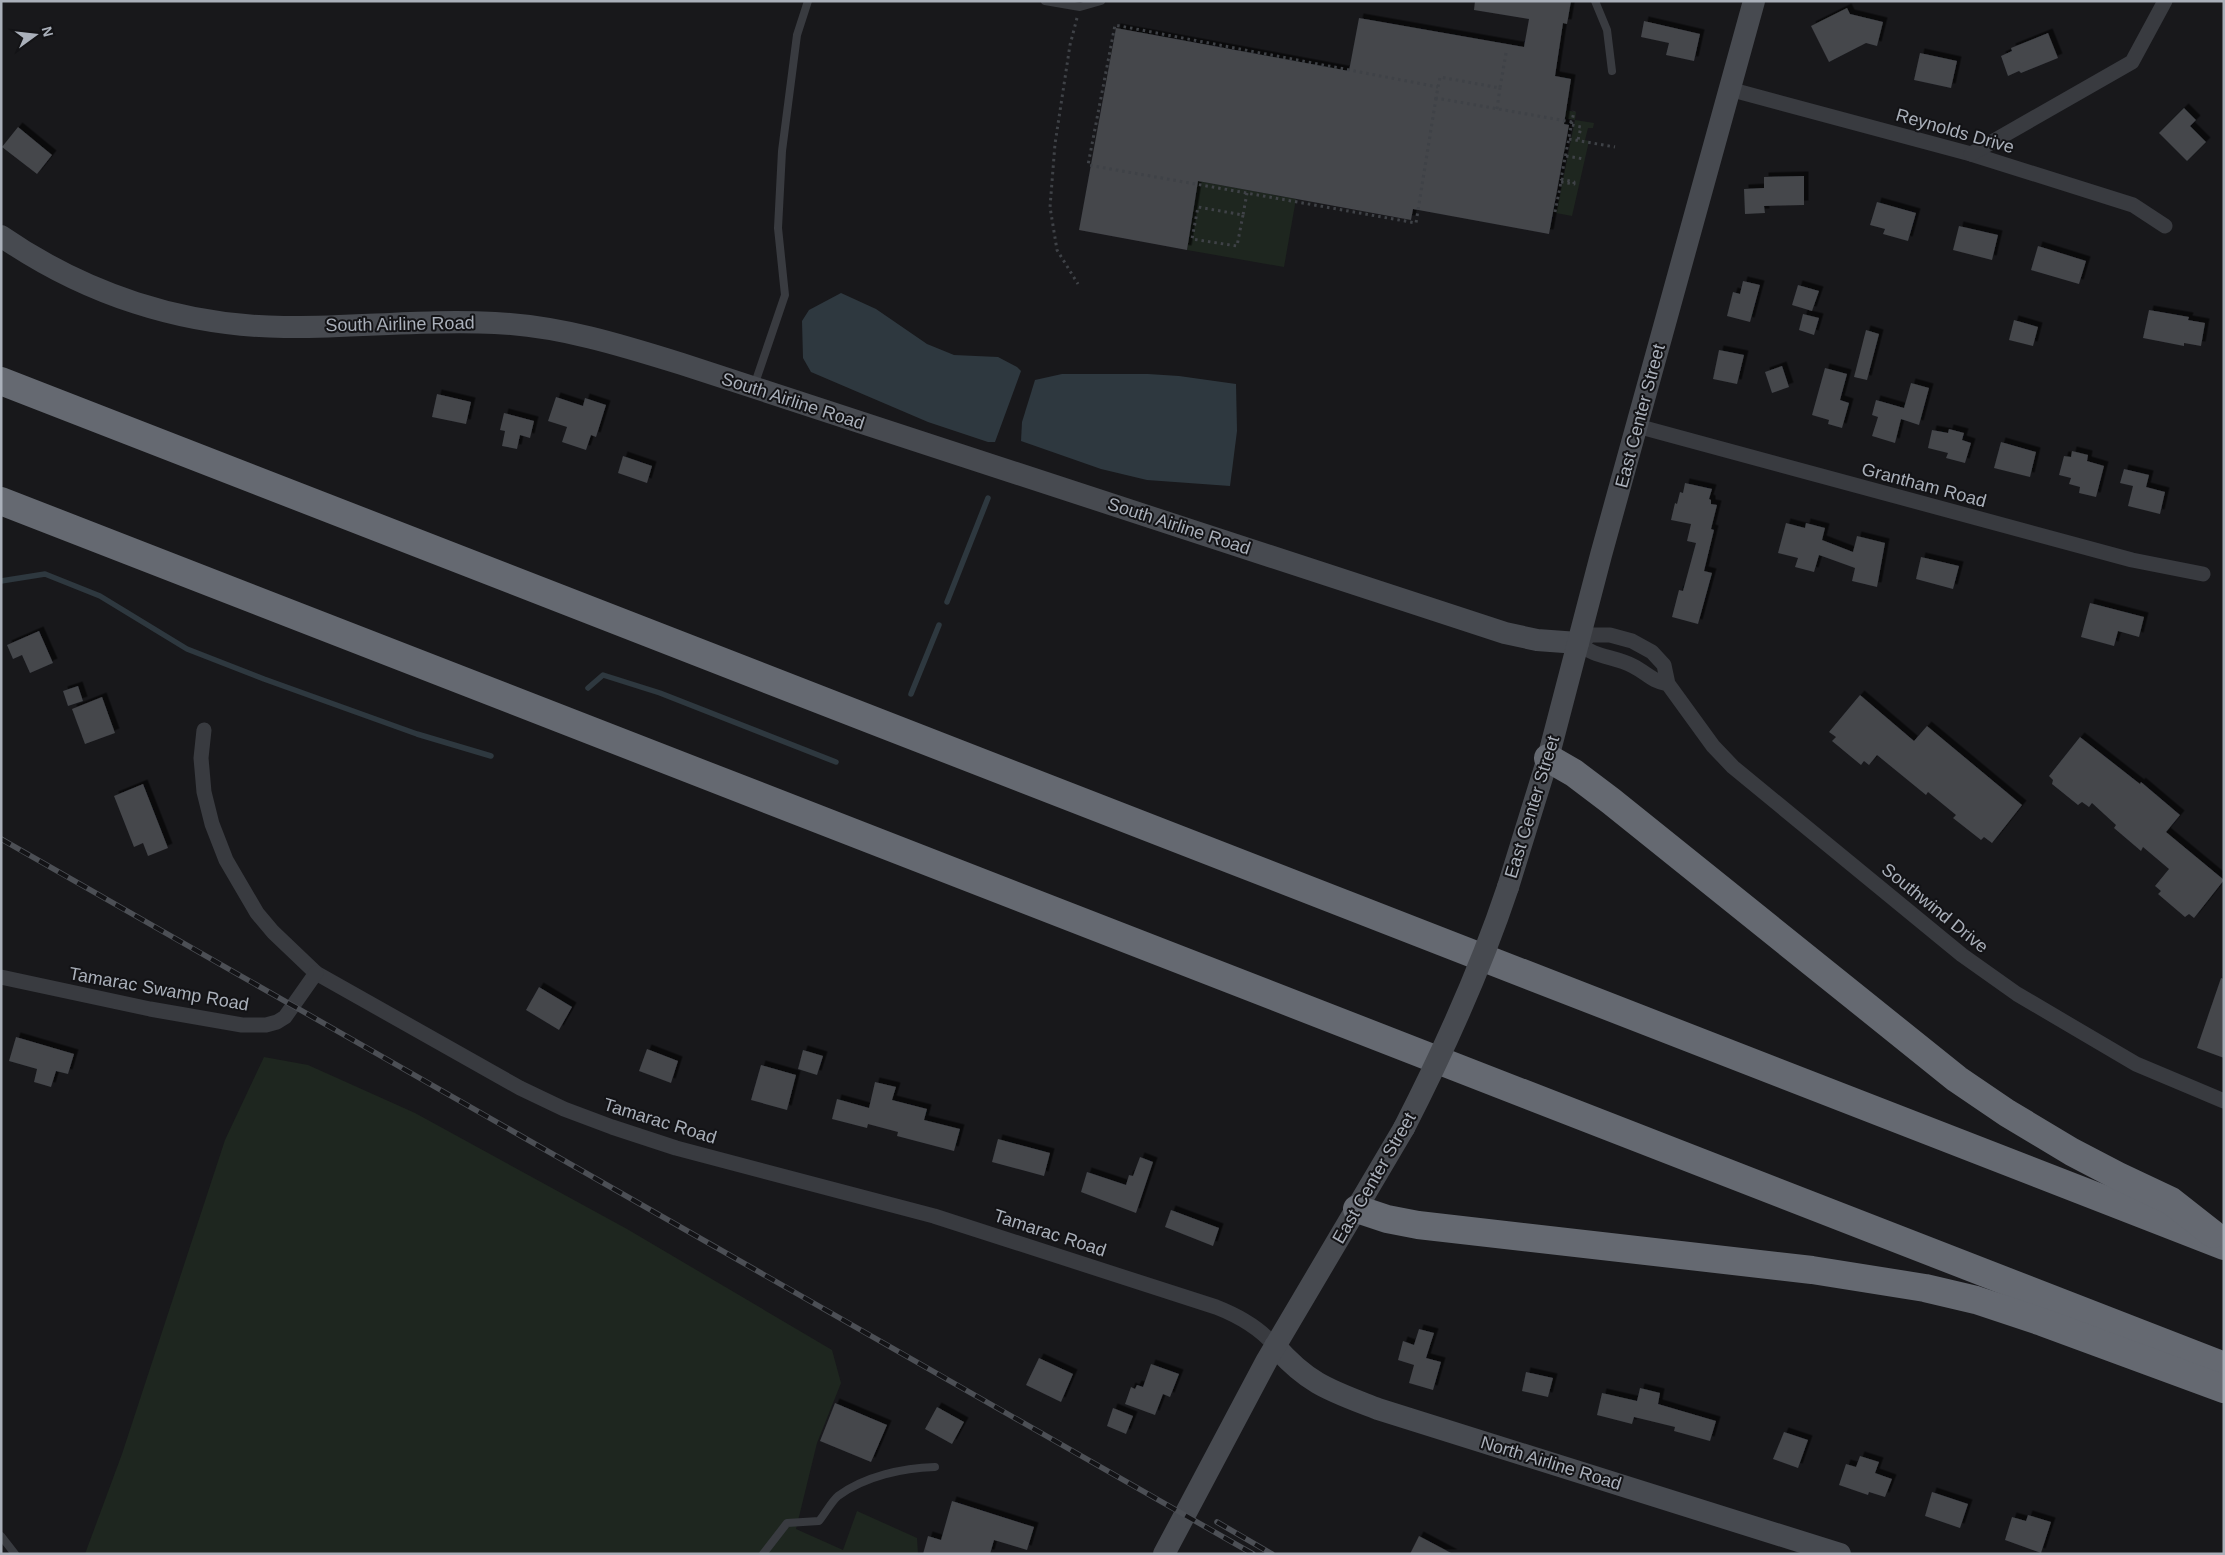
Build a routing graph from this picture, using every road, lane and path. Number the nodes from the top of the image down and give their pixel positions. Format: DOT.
graph roads {
  1 [pos="808,1"];
  2 [pos="1045,1"];
  3 [pos="1100,1"];
  4 [pos="1595,1"];
  5 [pos="1754,1"];
  6 [pos="2165,1"];
  7 [pos="1080,7"];
  8 [pos="1506,53"];
  9 [pos="1612,70"];
  10 [pos="1438,87"];
  11 [pos="1500,88"];
  12 [pos="1729,89"];
  13 [pos="1436,98"];
  14 [pos="1497,109"];
  15 [pos="1574,111"];
  16 [pos="1572,124"];
  17 [pos="1569,139"];
  18 [pos="1578,140"];
  19 [pos="1615,147"];
  20 [pos="1971,154"];
  21 [pos="1566,156"];
  22 [pos="1584,159"];
  23 [pos="1246,193"];
  24 [pos="1555,212"];
  25 [pos="1243,215"];
  26 [pos="2164,226"];
  27 [pos="1,236"];
  28 [pos="1078,284"];
  29 [pos="1,380"];
  30 [pos="754,388"];
  31 [pos="1637,426"];
  32 [pos="1,500"];
  33 [pos="2203,574"];
  34 [pos="1578,643"];
  35 [pos="1668,684"];
  36 [pos="204,730"];
  37 [pos="1548,758"];
  38 [pos="316,973"];
  39 [pos="1,977"];
  40 [pos="2224,1102"];
  41 [pos="1358,1209"];
  42 [pos="2224,1245"];
  43 [pos="1275,1346"];
  44 [pos="2224,1366"];
  45 [pos="2224,1389"];
  46 [pos="935,1467"];
  47 [pos="1,1536"];
  48 [pos="15,1554"];
  49 [pos="763,1554"];
  50 [pos="1164,1554"];
  51 [pos="1840,1554"];
  1 -- 30 [label="lane"];
  2 -- 7 [label="lane"];
  3 -- 7 [label="lane"];
  4 -- 9 [label="lane"];
  5 -- 12 [label="main road, East Center Street"];
  6 -- 20 [label="street"];
  7 -- 28 [label="path"];
  8 -- 11 [label="path"];
  10 -- 11 [label="path"];
  10 -- 13 [label="path"];
  10 -- 23 [label="path"];
  11 -- 14 [label="path"];
  12 -- 20 [label="street, Reynolds Drive"];
  12 -- 31 [label="main road, East Center Street"];
  13 -- 14 [label="path"];
  13 -- 23 [label="path"];
  14 -- 16 [label="path"];
  15 -- 16 [label="path"];
  16 -- 17 [label="path"];
  16 -- 18 [label="path"];
  17 -- 18 [label="path"];
  17 -- 21 [label="path"];
  18 -- 19 [label="path"];
  20 -- 26 [label="street, Reynolds Drive"];
  21 -- 22 [label="path"];
  21 -- 24 [label="path"];
  23 -- 25 [label="path"];
  25 -- 25 [label="path"];
  27 -- 30 [label="main road, South Airline Road"];
  29 -- 42 [label="highway"];
  30 -- 34 [label="main road, South Airline Road"];
  31 -- 33 [label="street, Grantham Road"];
  31 -- 34 [label="main road, East Center Street"];
  32 -- 44 [label="highway"];
  34 -- 35 [label="street, Southwind Drive"];
  34 -- 35 [label="street, Southwind Drive"];
  34 -- 37 [label="main road, East Center Street"];
  35 -- 40 [label="street, Southwind Drive"];
  36 -- 38 [label="street, Tamarac Road"];
  37 -- 41 [label="main road, East Center Street, bridge"];
  37 -- 42 [label="highway"];
  38 -- 39 [label="street, Tamarac Swamp Road"];
  38 -- 43 [label="street, Tamarac Road"];
  41 -- 43 [label="main road, East Center Street"];
  41 -- 45 [label="highway"];
  43 -- 50 [label="main road, East Center Street"];
  43 -- 51 [label="main road, North Airline Road"];
  46 -- 49 [label="lane"];
  47 -- 48 [label="lane"];
}
